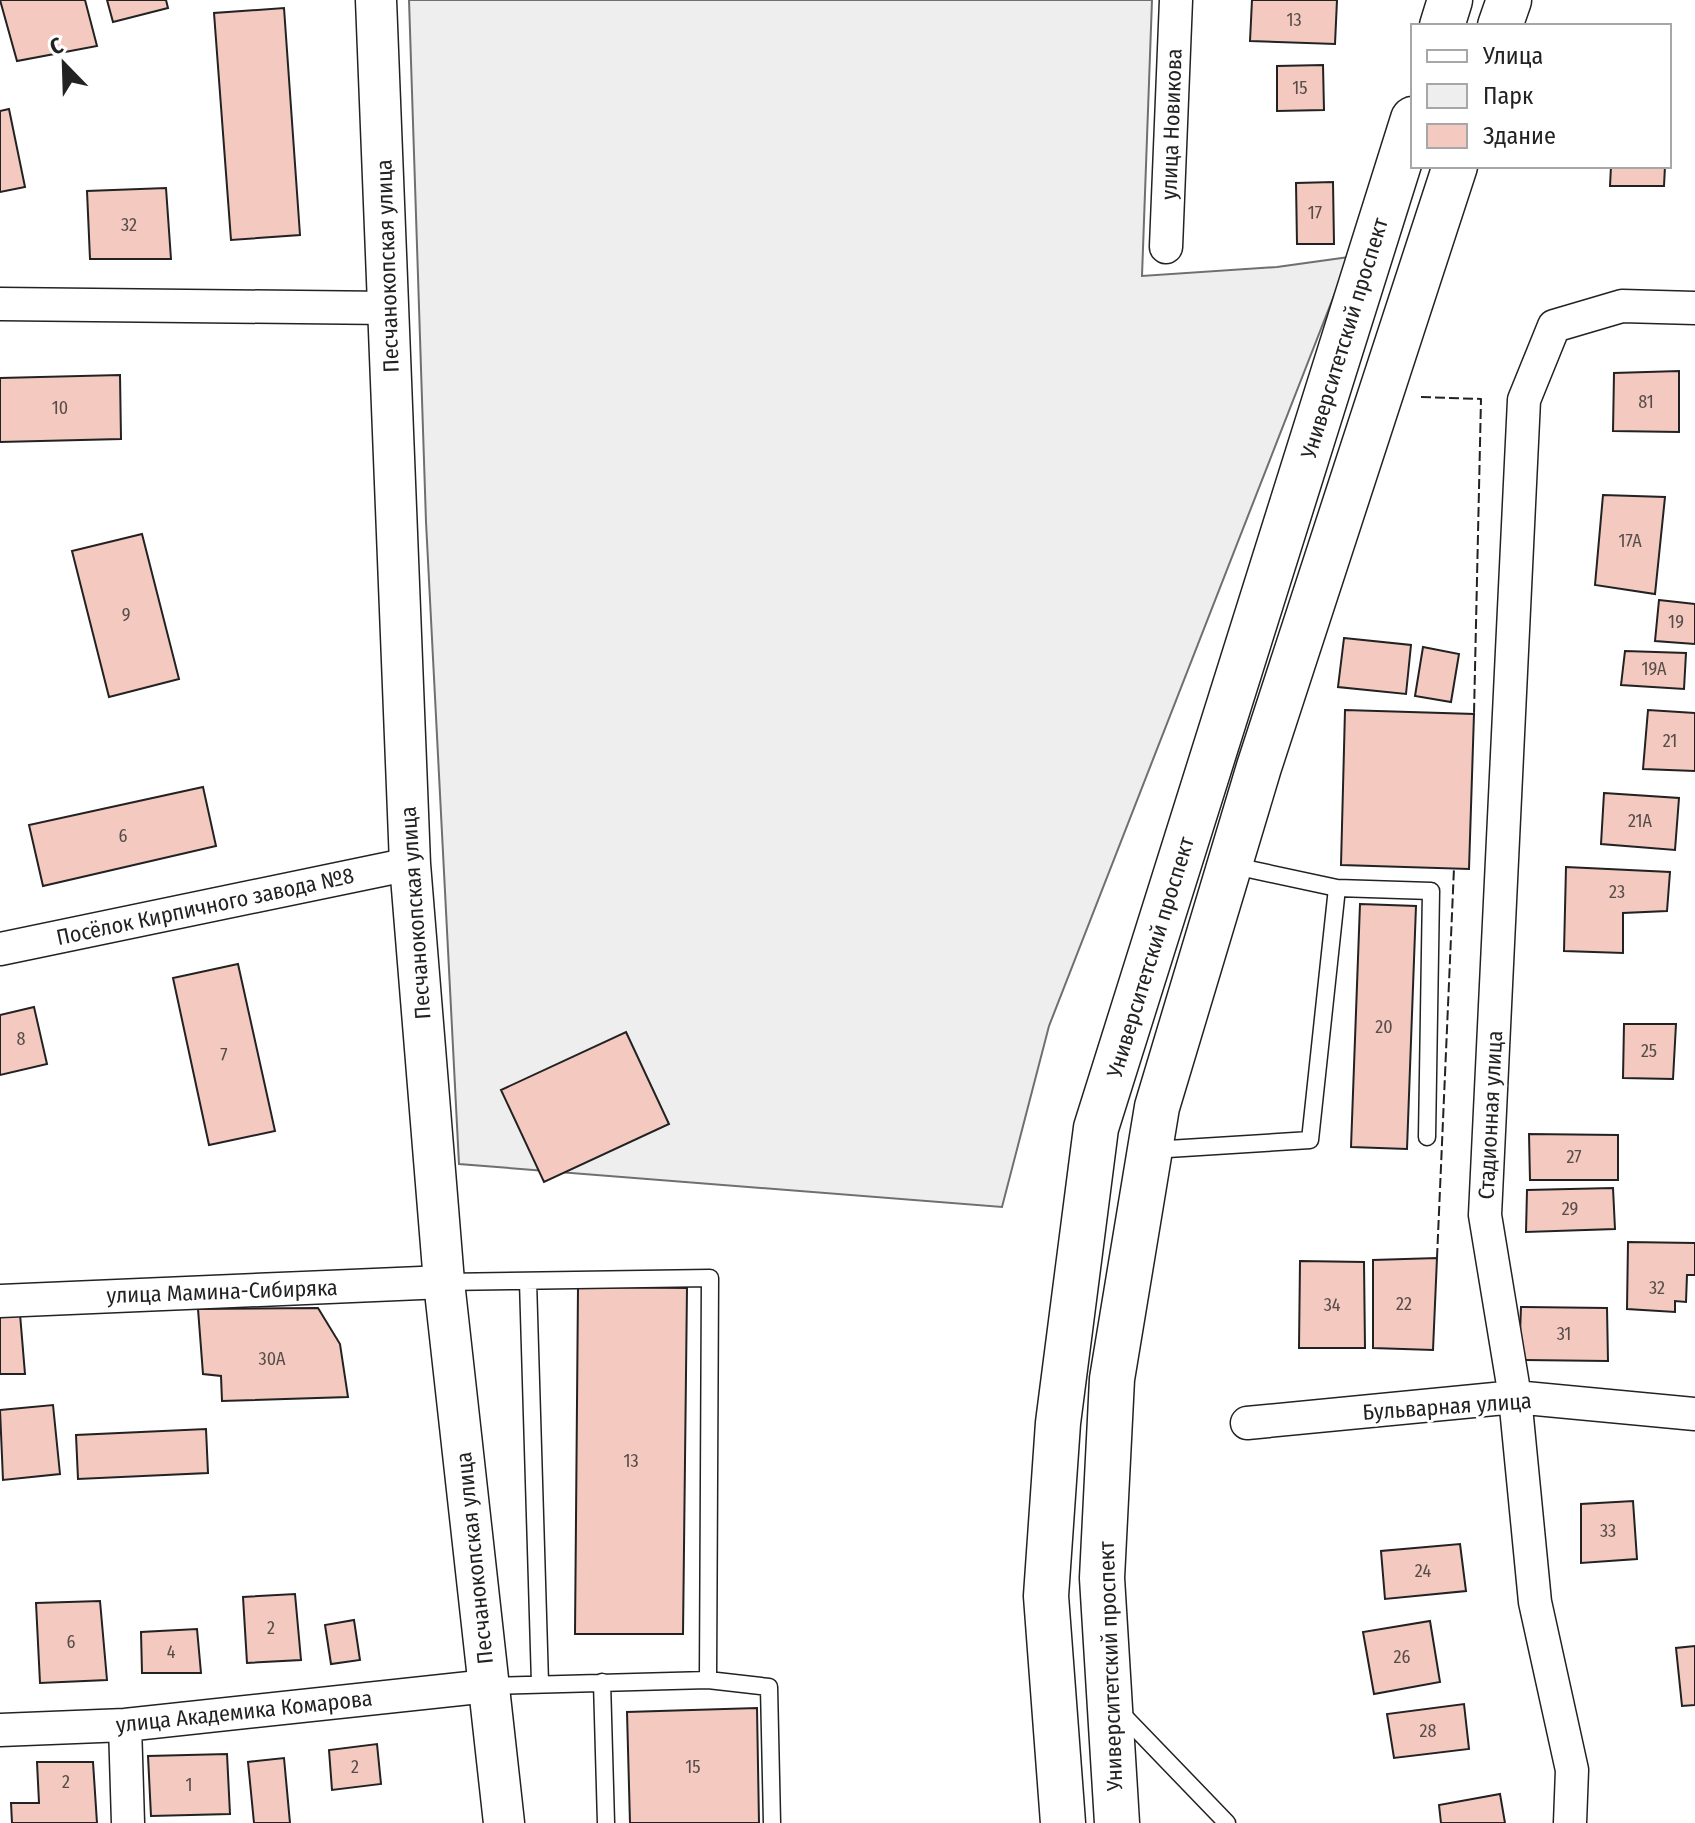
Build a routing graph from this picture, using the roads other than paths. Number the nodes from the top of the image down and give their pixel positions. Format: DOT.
graph roads {
  1 [pos="376,0"];
  2 [pos="1176,0"];
  3 [pos="1450,0"];
  4 [pos="1509,0"];
  5 [pos="1443,24"];
  6 [pos="1501,24"];
  7 [pos="1411,125"];
  8 [pos="1454,168"];
  9 [pos="1166,247"];
  10 [pos="0,304"];
  11 [pos="389,308"];
  12 [pos="1695,308"];
  13 [pos="410,864"];
  14 [pos="1230,864"];
  15 [pos="1337,888"];
  16 [pos="0,949"];
  17 [pos="1427,1137"];
  18 [pos="1150,1150"];
  19 [pos="528,1281"];
  20 [pos="444,1282"];
  21 [pos="0,1301"];
  22 [pos="1515,1397"];
  23 [pos="1695,1414"];
  24 [pos="1247,1423"];
  25 [pos="708,1680"];
  26 [pos="602,1682"];
  27 [pos="540,1683"];
  28 [pos="488,1686"];
  29 [pos="1110,1701"];
  30 [pos="125,1725"];
  31 [pos="0,1730"];
  32 [pos="128,1823"];
  33 [pos="504,1823"];
  34 [pos="606,1823"];
  35 [pos="772,1823"];
  36 [pos="1063,1823"];
  37 [pos="1117,1823"];
  38 [pos="1227,1823"];
  39 [pos="1570,1823"];
  1 -- 11 [label="street, Песчанокопская улица"];
  2 -- 9 [label="street, улица Новикова"];
  3 -- 5 [label="highway"];
  4 -- 6 [label="highway"];
  7 -- 36 [label="highway, Университетский проспект"];
  8 -- 14 [label="highway, Университетский проспект"];
  10 -- 11 [label="street"];
  11 -- 13 [label="street, Песчанокопская улица"];
  12 -- 22 [label="street, Стадионная улица"];
  13 -- 16 [label="street, Посёлок Кирпичного завода №8"];
  13 -- 20 [label="street, Песчанокопская улица"];
  14 -- 15 [label="lane"];
  14 -- 18 [label="highway, Университетский проспект"];
  15 -- 17 [label="lane"];
  15 -- 18 [label="lane"];
  18 -- 29 [label="highway, Университетский проспект"];
  19 -- 20 [label="lane"];
  19 -- 25 [label="lane"];
  19 -- 27 [label="lane"];
  20 -- 21 [label="street, улица Мамина-Сибиряка"];
  20 -- 28 [label="street, Песчанокопская улица"];
  22 -- 23 [label="street, Бульварная улица"];
  22 -- 24 [label="street, Бульварная улица"];
  22 -- 39 [label="street, Стадионная улица"];
  25 -- 26 [label="lane"];
  25 -- 35 [label="lane"];
  26 -- 27 [label="lane"];
  26 -- 34 [label="lane"];
  27 -- 28 [label="lane"];
  28 -- 30 [label="street, улица Академика Комарова"];
  28 -- 33 [label="street, Песчанокопская улица"];
  29 -- 37 [label="highway, Университетский проспект"];
  29 -- 38 [label="lane"];
  30 -- 31 [label="street, улица Академика Комарова"];
  30 -- 32 [label="street"];
}
